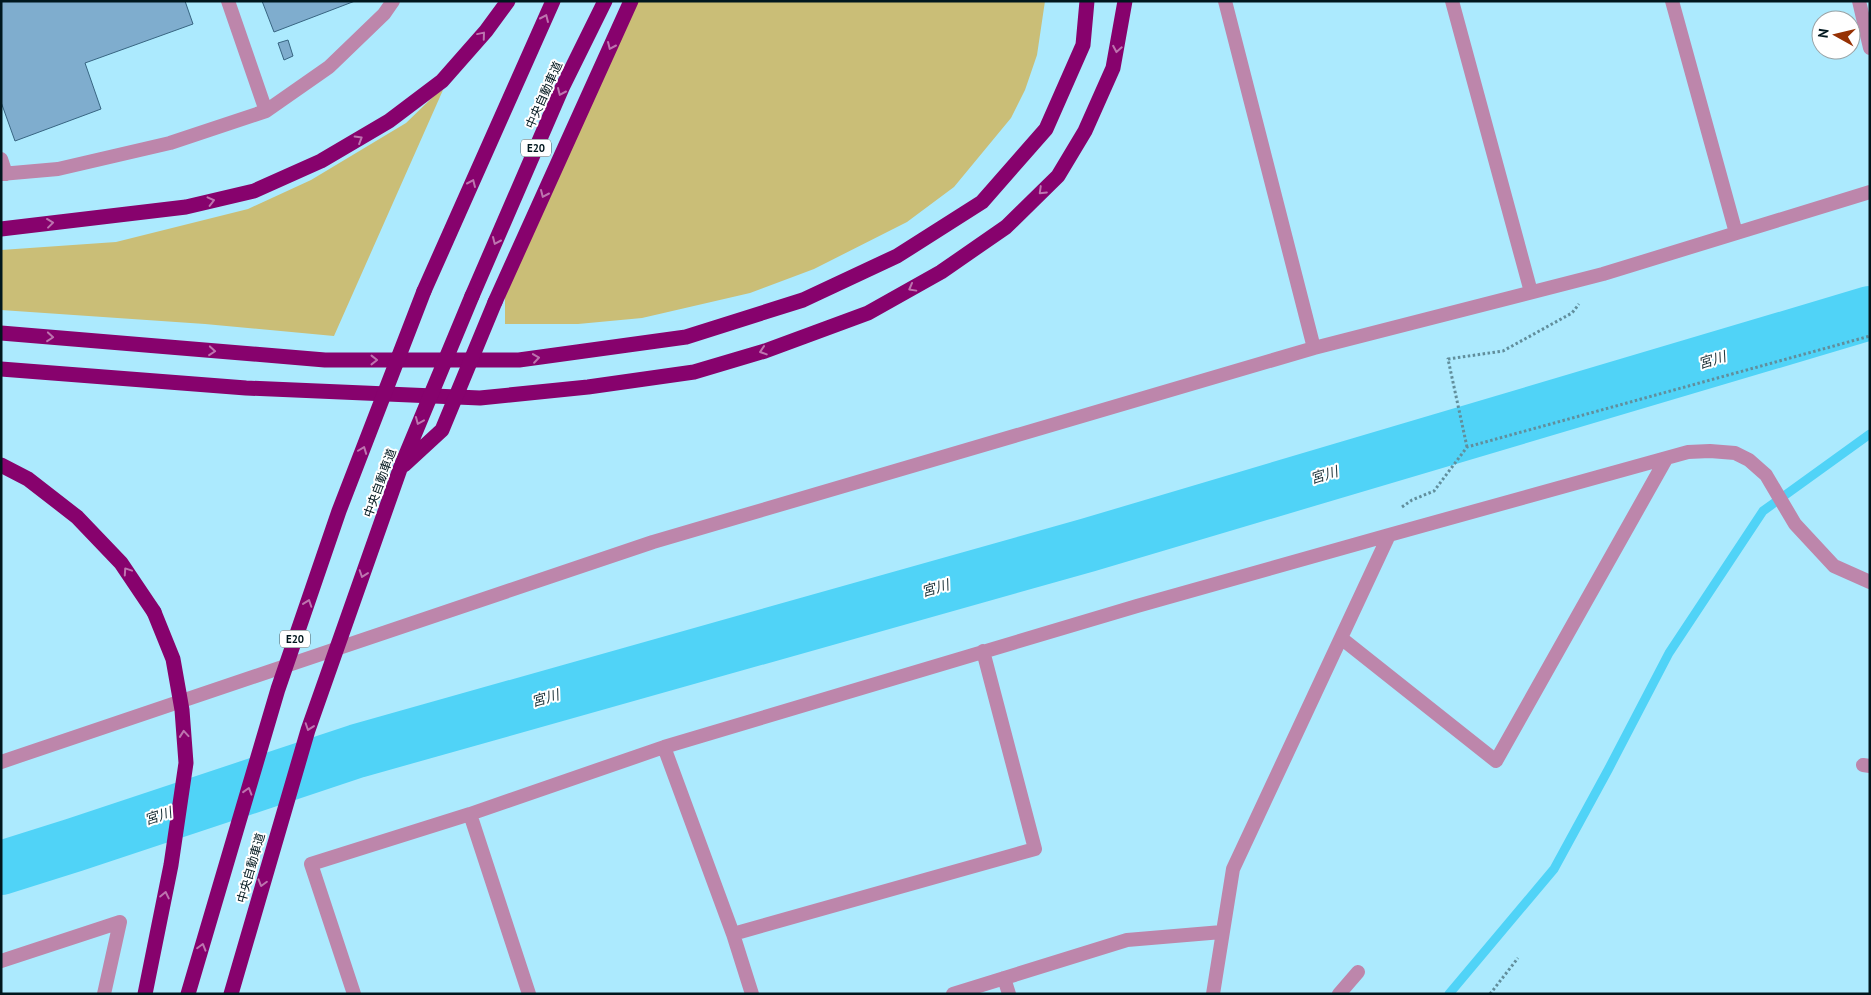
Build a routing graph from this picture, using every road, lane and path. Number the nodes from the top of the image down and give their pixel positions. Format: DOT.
graph roads {
  1 [pos="228,1"];
  2 [pos="393,1"];
  3 [pos="508,1"];
  4 [pos="553,1"];
  5 [pos="605,1"];
  6 [pos="631,1"];
  7 [pos="1087,1"];
  8 [pos="1125,1"];
  9 [pos="1226,1"];
  10 [pos="1452,1"];
  11 [pos="1672,1"];
  12 [pos="1859,1"];
  13 [pos="1870,48"];
  14 [pos="266,111"];
  15 [pos="1,159"];
  16 [pos="4,174"];
  17 [pos="1870,192"];
  18 [pos="1,229"];
  19 [pos="1736,233"];
  20 [pos="1603,274"];
  21 [pos="1532,292"];
  22 [pos="1,333"];
  23 [pos="1870,336"];
  24 [pos="1314,348"];
  25 [pos="1,368"];
  26 [pos="1467,447"];
  27 [pos="1666,459"];
  28 [pos="1,465"];
  29 [pos="400,469"];
  30 [pos="1390,535"];
  31 [pos="1870,582"];
  32 [pos="1341,638"];
  33 [pos="984,651"];
  34 [pos="664,747"];
  35 [pos="1,762"];
  36 [pos="470,814"];
  37 [pos="1222,932"];
  38 [pos="733,934"];
  39 [pos="1518,958"];
  40 [pos="1,961"];
  41 [pos="1358,972"];
  42 [pos="1004,978"];
  43 [pos="104,994"];
  44 [pos="145,994"];
  45 [pos="188,994"];
  46 [pos="231,994"];
  47 [pos="354,994"];
  48 [pos="529,994"];
  49 [pos="752,994"];
  50 [pos="953,994"];
  51 [pos="1009,994"];
  52 [pos="1213,994"];
  53 [pos="1338,994"];
  54 [pos="1490,994"];
  1 -- 14 [label="street"];
  2 -- 14 [label="street"];
  18 -- 3 [label="highway, one-way"];
  45 -- 4 [label="highway, 中央自動車道 / E20, one-way, bridge"];
  5 -- 29 [label="highway, 中央自動車道 / E20, one-way, bridge"];
  6 -- 29 [label="highway, one-way, bridge"];
  22 -- 7 [label="highway, one-way"];
  8 -- 25 [label="highway, one-way"];
  9 -- 24 [label="street"];
  10 -- 21 [label="street"];
  11 -- 19 [label="street"];
  12 -- 13 [label="street"];
  14 -- 16 [label="street"];
  15 -- 16 [label="street"];
  17 -- 19 [label="street"];
  19 -- 20 [label="street"];
  20 -- 21 [label="street"];
  20 -- 26 [label="path"];
  21 -- 24 [label="street"];
  23 -- 26 [label="path"];
  24 -- 35 [label="street"];
  26 -- 30 [label="path"];
  27 -- 30 [label="street"];
  27 -- 31 [label="street"];
  27 -- 32 [label="street"];
  44 -- 28 [label="highway, one-way, bridge"];
  29 -- 46 [label="highway, 中央自動車道 / E20, one-way, bridge"];
  30 -- 32 [label="street"];
  30 -- 33 [label="street"];
  32 -- 37 [label="street"];
  33 -- 34 [label="street"];
  33 -- 38 [label="street"];
  34 -- 36 [label="street"];
  34 -- 38 [label="street"];
  36 -- 47 [label="street"];
  36 -- 48 [label="street"];
  37 -- 42 [label="street"];
  37 -- 52 [label="street"];
  38 -- 49 [label="street"];
  39 -- 54 [label="path"];
  40 -- 43 [label="street"];
  41 -- 53 [label="street"];
  42 -- 50 [label="street"];
  42 -- 51 [label="street"];
}
